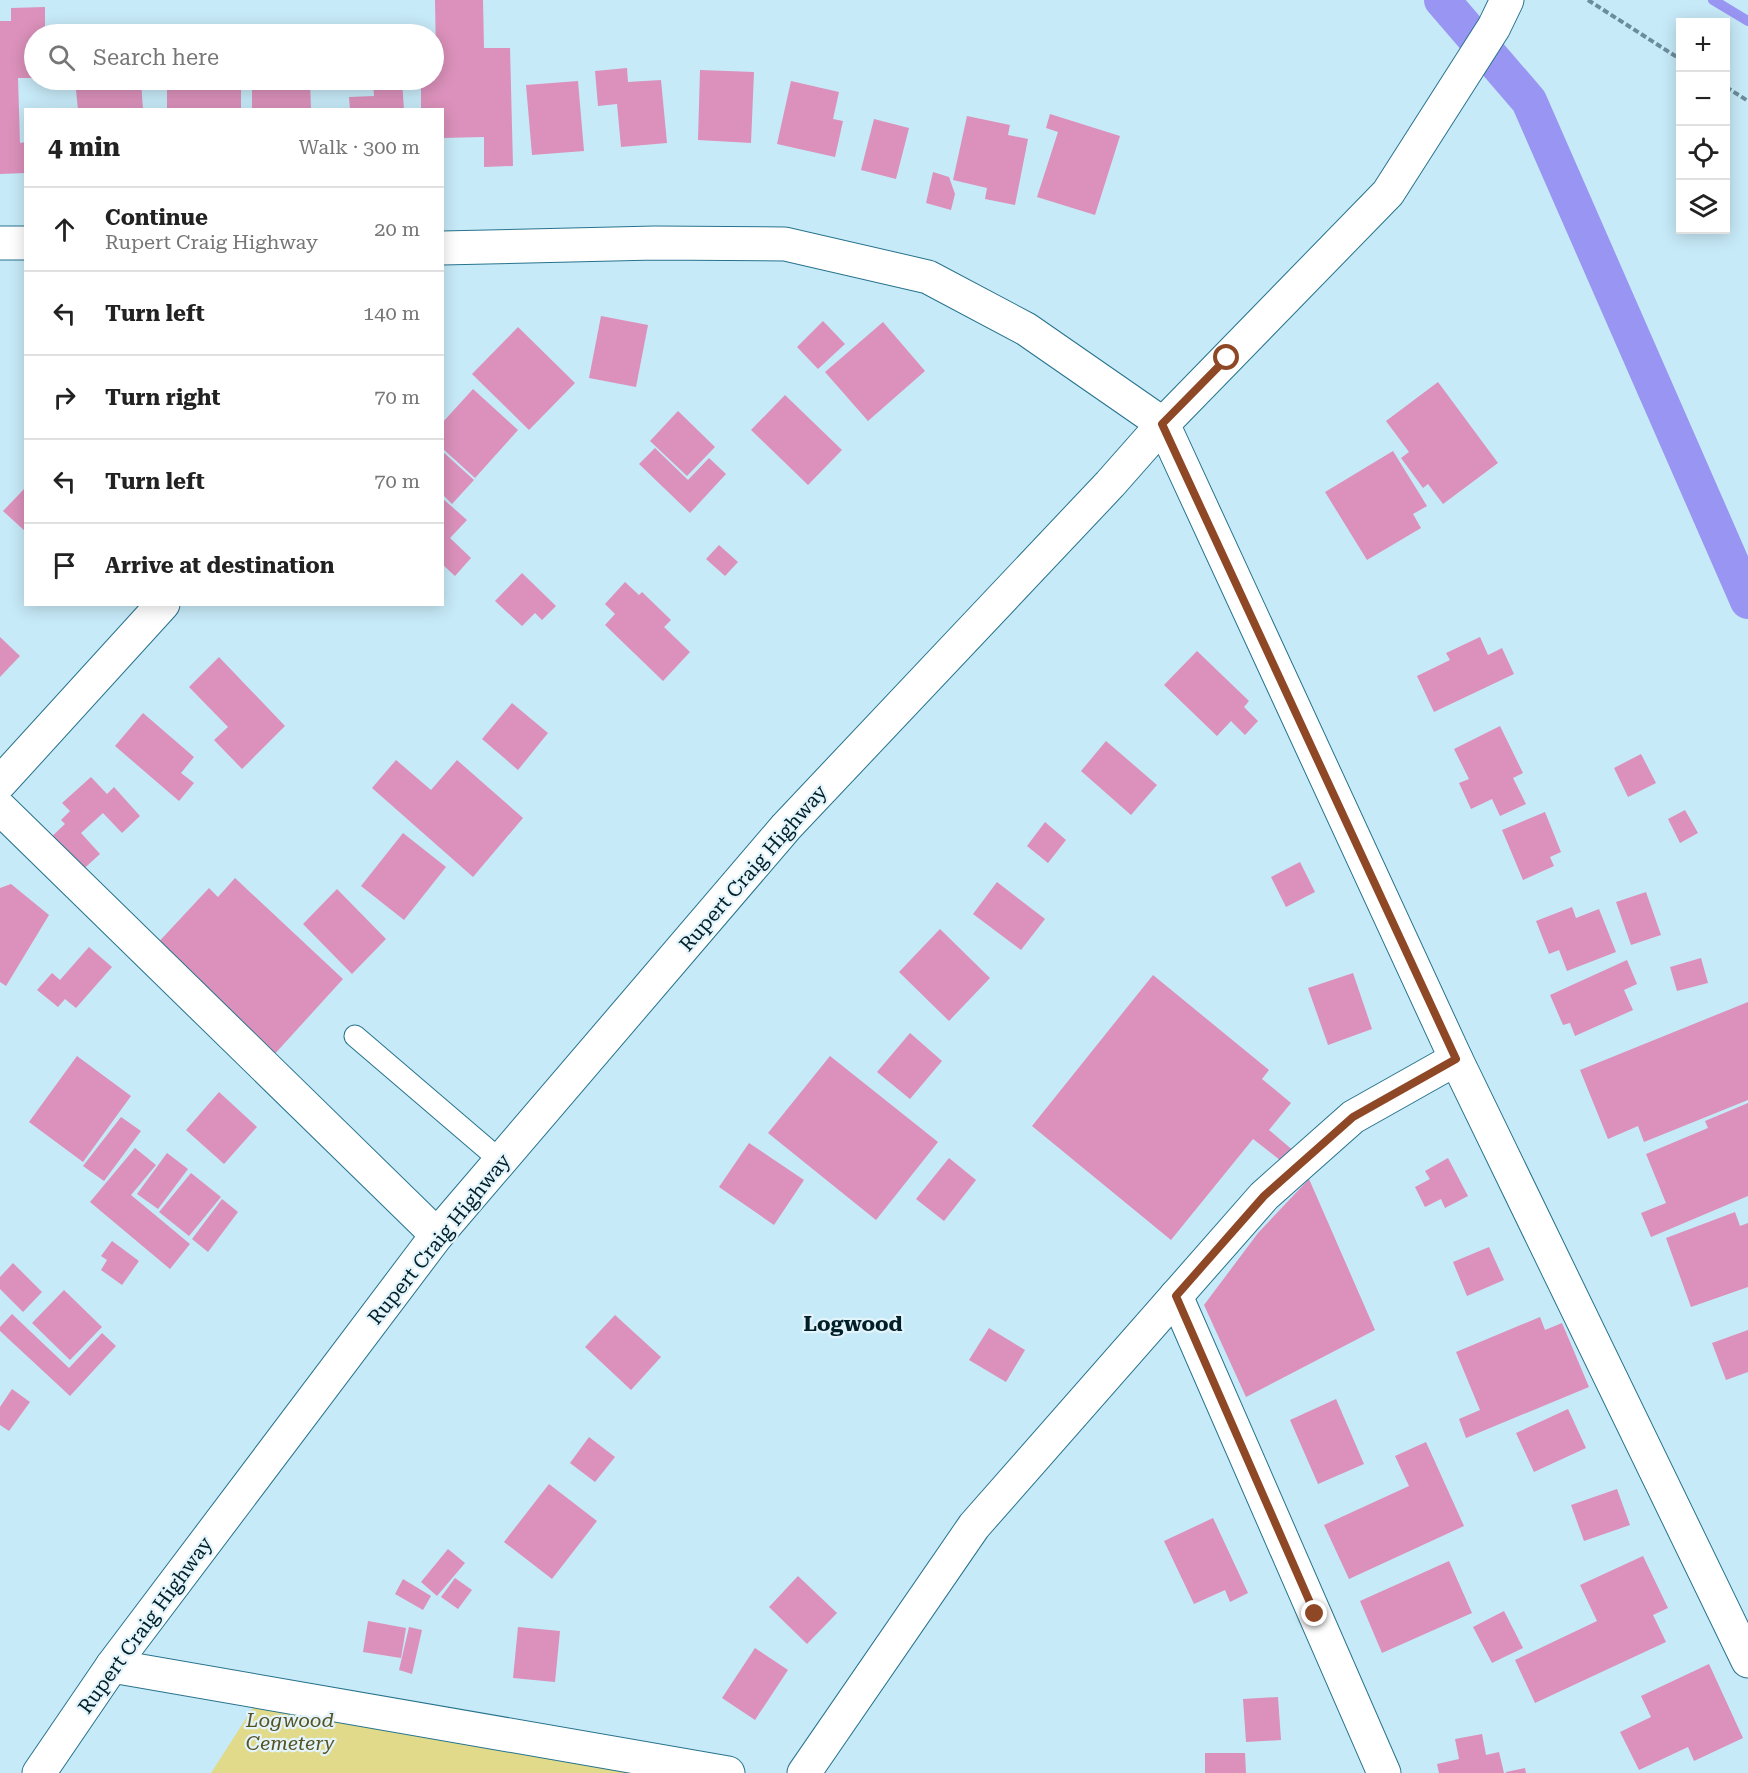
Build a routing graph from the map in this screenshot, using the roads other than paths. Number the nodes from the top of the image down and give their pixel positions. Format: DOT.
graph roads {
  1 [pos="1501,13"];
  2 [pos="0,243"];
  3 [pos="24,243"];
  4 [pos="447,256"];
  5 [pos="1162,424"];
  6 [pos="161,606"];
  7 [pos="0,783"];
  8 [pos="0,808"];
  9 [pos="355,1036"];
  10 [pos="1456,1059"];
  11 [pos="501,1161"];
  12 [pos="437,1235"];
  13 [pos="1176,1296"];
  14 [pos="1748,1661"];
  15 [pos="112,1666"];
  16 [pos="39,1773"];
  17 [pos="728,1773"];
  18 [pos="804,1773"];
  19 [pos="1384,1773"];
  1 -- 5 [label="street, Rupert Craig Highway"];
  2 -- 3 [label="street"];
  4 -- 5 [label="street"];
  5 -- 10 [label="street"];
  5 -- 11 [label="street, Rupert Craig Highway"];
  6 -- 7 [label="street"];
  8 -- 12 [label="street"];
  9 -- 11 [label="lane"];
  10 -- 13 [label="street"];
  10 -- 14 [label="street"];
  11 -- 12 [label="street, Rupert Craig Highway"];
  12 -- 15 [label="street, Rupert Craig Highway"];
  13 -- 18 [label="street"];
  13 -- 19 [label="street"];
  15 -- 16 [label="street, Rupert Craig Highway"];
  15 -- 17 [label="street"];
}
